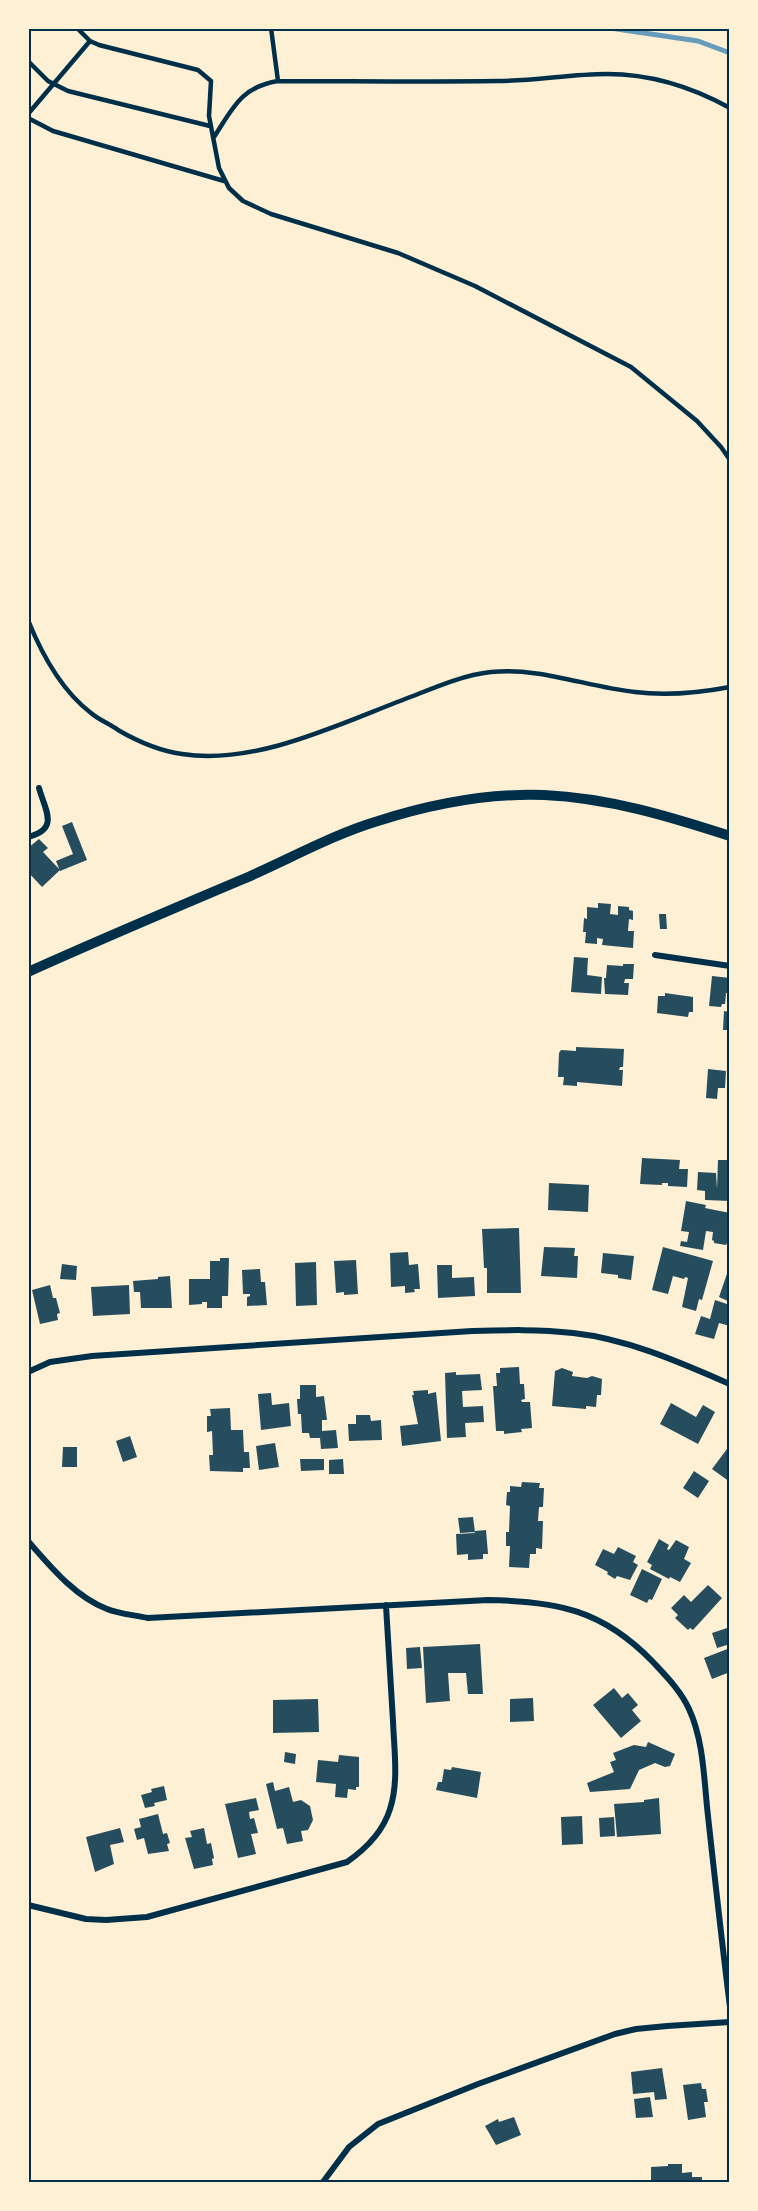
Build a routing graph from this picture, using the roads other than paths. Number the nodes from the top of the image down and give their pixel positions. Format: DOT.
graph roads {
  1 [pos="77,28"];
  2 [pos="271,28"];
  3 [pos="90,41"];
  4 [pos="28,61"];
  5 [pos="278,81"];
  6 [pos="53,85"];
  7 [pos="729,108"];
  8 [pos="28,116"];
  9 [pos="210,126"];
  10 [pos="214,137"];
  11 [pos="224,181"];
  12 [pos="729,460"];
  13 [pos="28,620"];
  14 [pos="729,687"];
  15 [pos="39,788"];
  16 [pos="729,836"];
  17 [pos="28,837"];
  18 [pos="655,955"];
  19 [pos="729,966"];
  20 [pos="28,972"];
  21 [pos="28,1372"];
  22 [pos="729,1384"];
  23 [pos="28,1541"];
  24 [pos="386,1605"];
  25 [pos="28,1905"];
  26 [pos="729,2007"];
  27 [pos="729,2022"];
  28 [pos="323,2182"];
  1 -- 3 [label="lane"];
  2 -- 5 [label="lane"];
  3 -- 6 [label="lane"];
  3 -- 9 [label="lane"];
  4 -- 6 [label="lane"];
  5 -- 7 [label="lane"];
  5 -- 10 [label="lane"];
  6 -- 8 [label="lane"];
  6 -- 9 [label="lane"];
  8 -- 11 [label="lane"];
  9 -- 10 [label="lane"];
  10 -- 11 [label="lane"];
  11 -- 12 [label="lane"];
  13 -- 14 [label="lane"];
  15 -- 17 [label="street"];
  16 -- 20 [label="street"];
  18 -- 19 [label="street"];
  21 -- 22 [label="street"];
  23 -- 24 [label="street"];
  24 -- 25 [label="street"];
  24 -- 26 [label="street"];
  27 -- 28 [label="street"];
}
